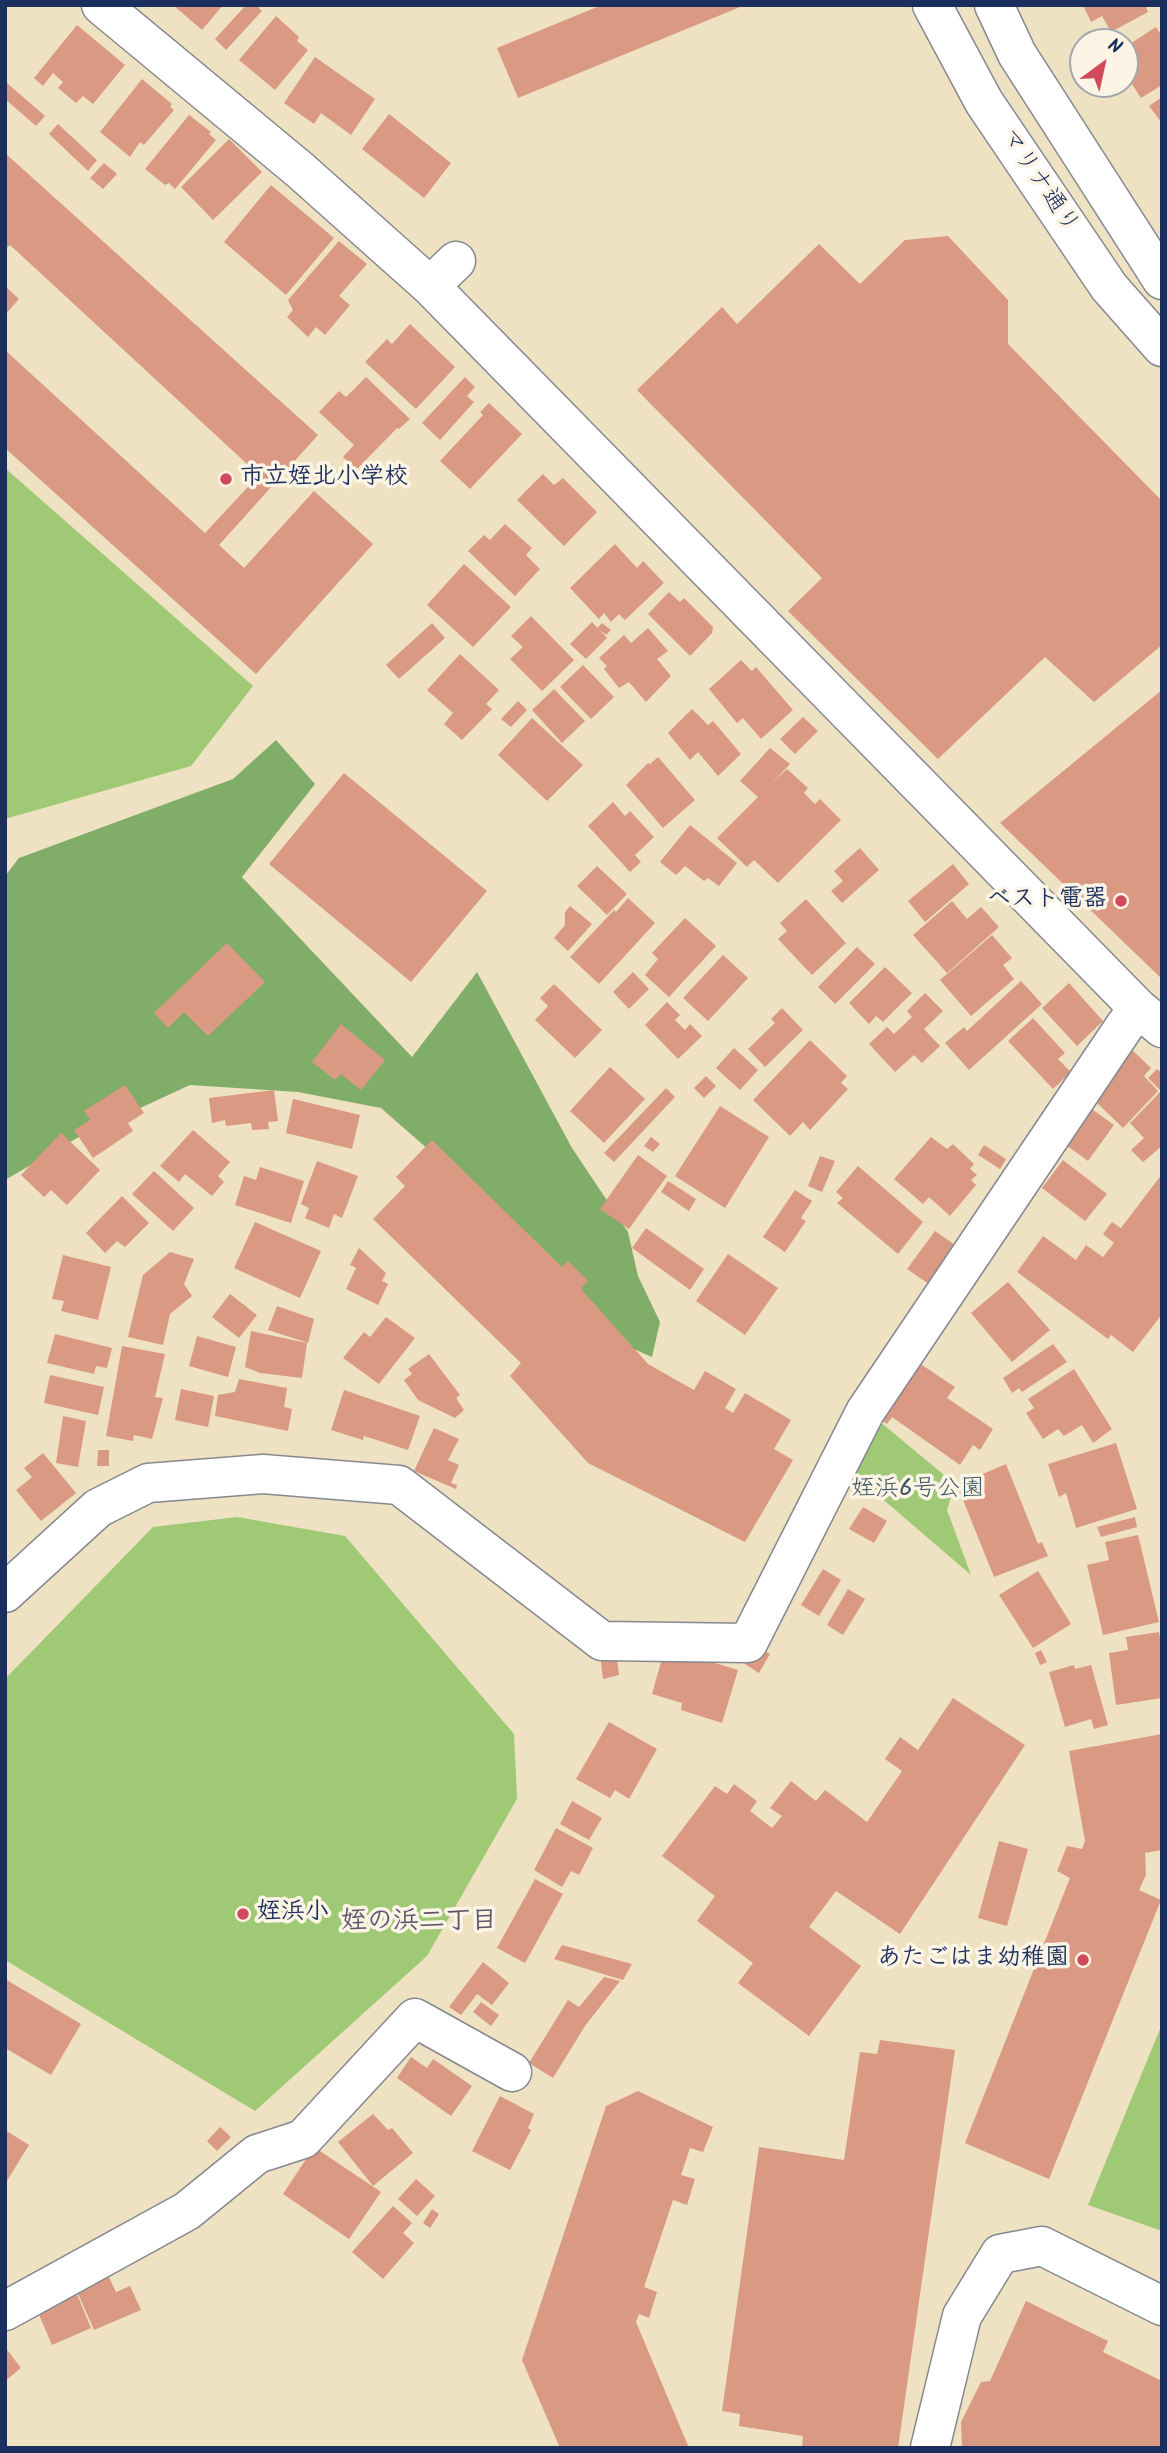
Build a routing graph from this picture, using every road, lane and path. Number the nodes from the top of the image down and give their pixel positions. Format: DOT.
graph roads {
  1 [pos="101,5"];
  2 [pos="932,5"];
  3 [pos="994,5"];
  4 [pos="1159,271"];
  5 [pos="1109,287"];
  6 [pos="1162,347"];
  7 [pos="1150,1018"];
  8 [pos="5,1593"];
  9 [pos="512,2072"];
  10 [pos="1162,2306"];
  11 [pos="5,2311"];
  12 [pos="930,2448"];
  1 -- 7 [label="street"];
  2 -- 5 [label="street, マリナ通り"];
  3 -- 4 [label="street, マリナ通り"];
  4 -- 5 [label="street"];
  5 -- 6 [label="street, マリナ通り"];
  7 -- 8 [label="street"];
  9 -- 11 [label="street"];
  10 -- 12 [label="street"];
}
